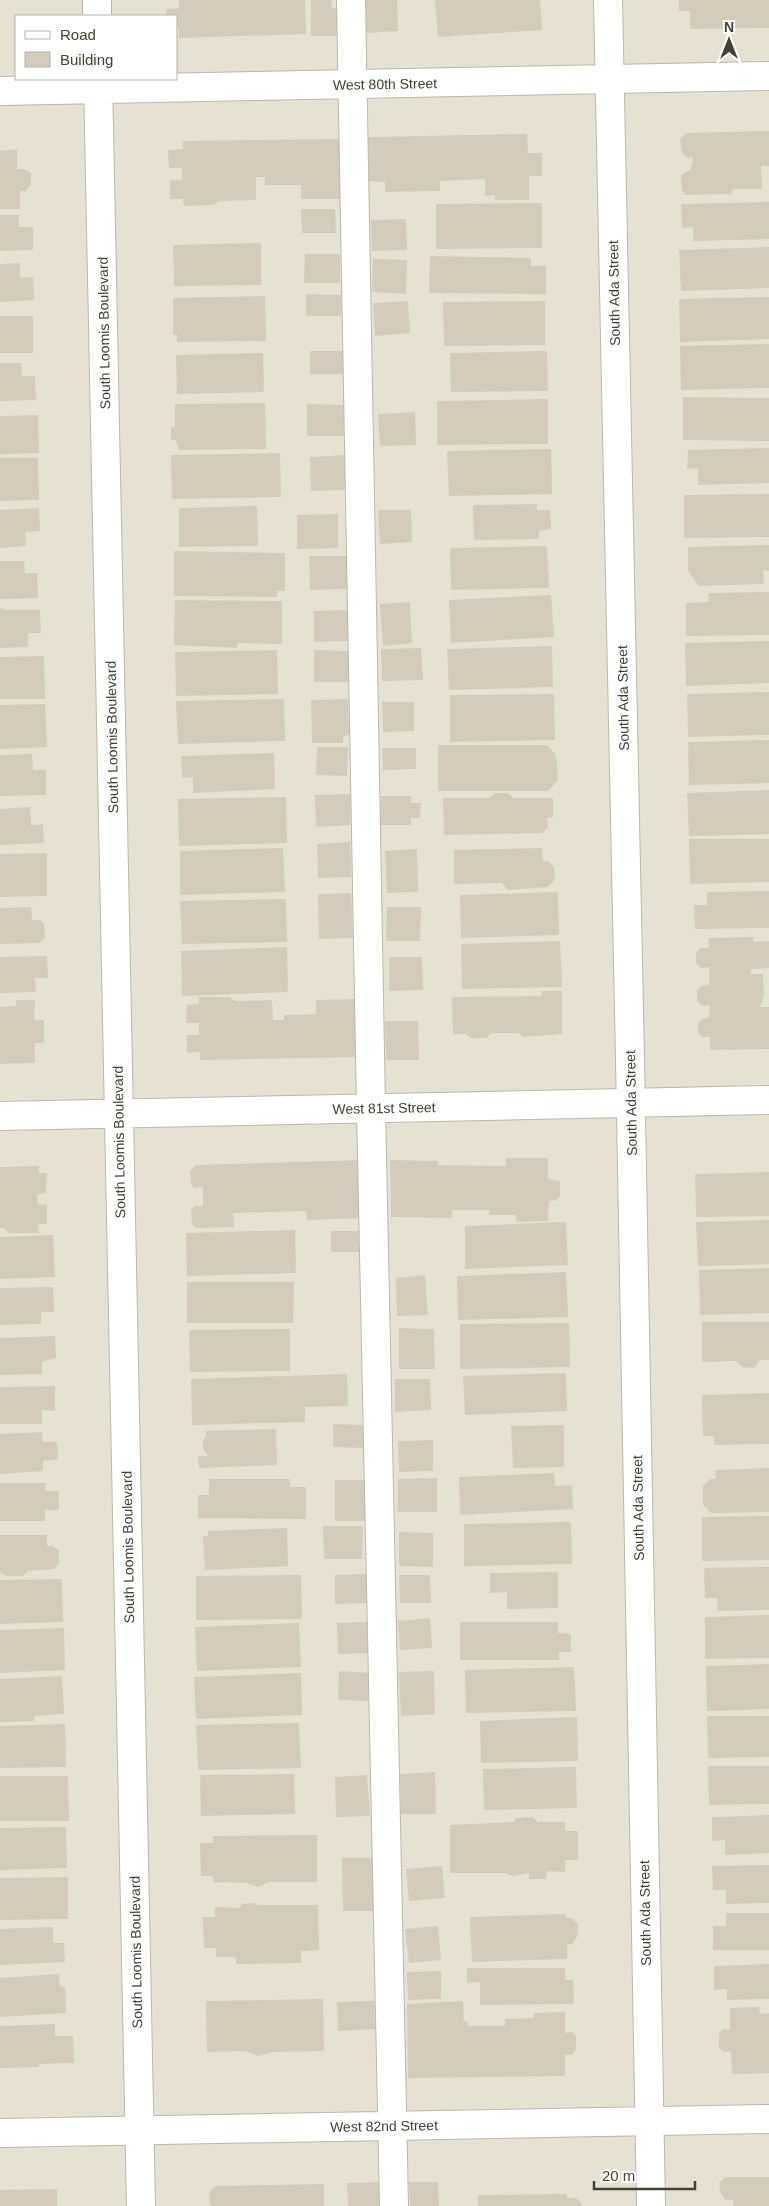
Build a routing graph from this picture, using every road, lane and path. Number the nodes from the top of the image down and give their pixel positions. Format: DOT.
graph roads {
  1 [pos="97,0"];
  2 [pos="351,0"];
  3 [pos="608,0"];
  4 [pos="97,15"];
  5 [pos="769,76"];
  6 [pos="610,80"];
  7 [pos="99,84"];
  8 [pos="353,85"];
  9 [pos="0,91"];
  10 [pos="769,1100"];
  11 [pos="631,1103"];
  12 [pos="371,1108"];
  13 [pos="119,1114"];
  14 [pos="0,1116"];
  15 [pos="769,2119"];
  16 [pos="649,2121"];
  17 [pos="392,2126"];
  18 [pos="140,2131"];
  19 [pos="0,2134"];
  20 [pos="141,2206"];
  21 [pos="394,2206"];
  22 [pos="651,2206"];
  1 -- 4 [label="street"];
  2 -- 8 [label="street"];
  3 -- 6 [label="street, South Ada Street"];
  5 -- 6 [label="street, West 80th Street"];
  6 -- 8 [label="street, West 80th Street"];
  6 -- 11 [label="street, South Ada Street"];
  7 -- 8 [label="street, West 80th Street"];
  7 -- 9 [label="street, West 80th Street"];
  7 -- 13 [label="street, South Loomis Boulevard"];
  8 -- 12 [label="street"];
  10 -- 11 [label="street, West 81st Street"];
  11 -- 12 [label="street, West 81st Street"];
  11 -- 16 [label="street, South Ada Street"];
  12 -- 13 [label="street, West 81st Street"];
  12 -- 17 [label="street"];
  13 -- 14 [label="street, West 81st Street"];
  13 -- 18 [label="street, South Loomis Boulevard"];
  15 -- 16 [label="street, West 82nd Street"];
  16 -- 17 [label="street, West 82nd Street"];
  16 -- 22 [label="street, South Ada Street"];
  17 -- 18 [label="street, West 82nd Street"];
  17 -- 21 [label="street"];
  18 -- 19 [label="street, West 82nd Street"];
  18 -- 20 [label="street, South Loomis Boulevard"];
}
